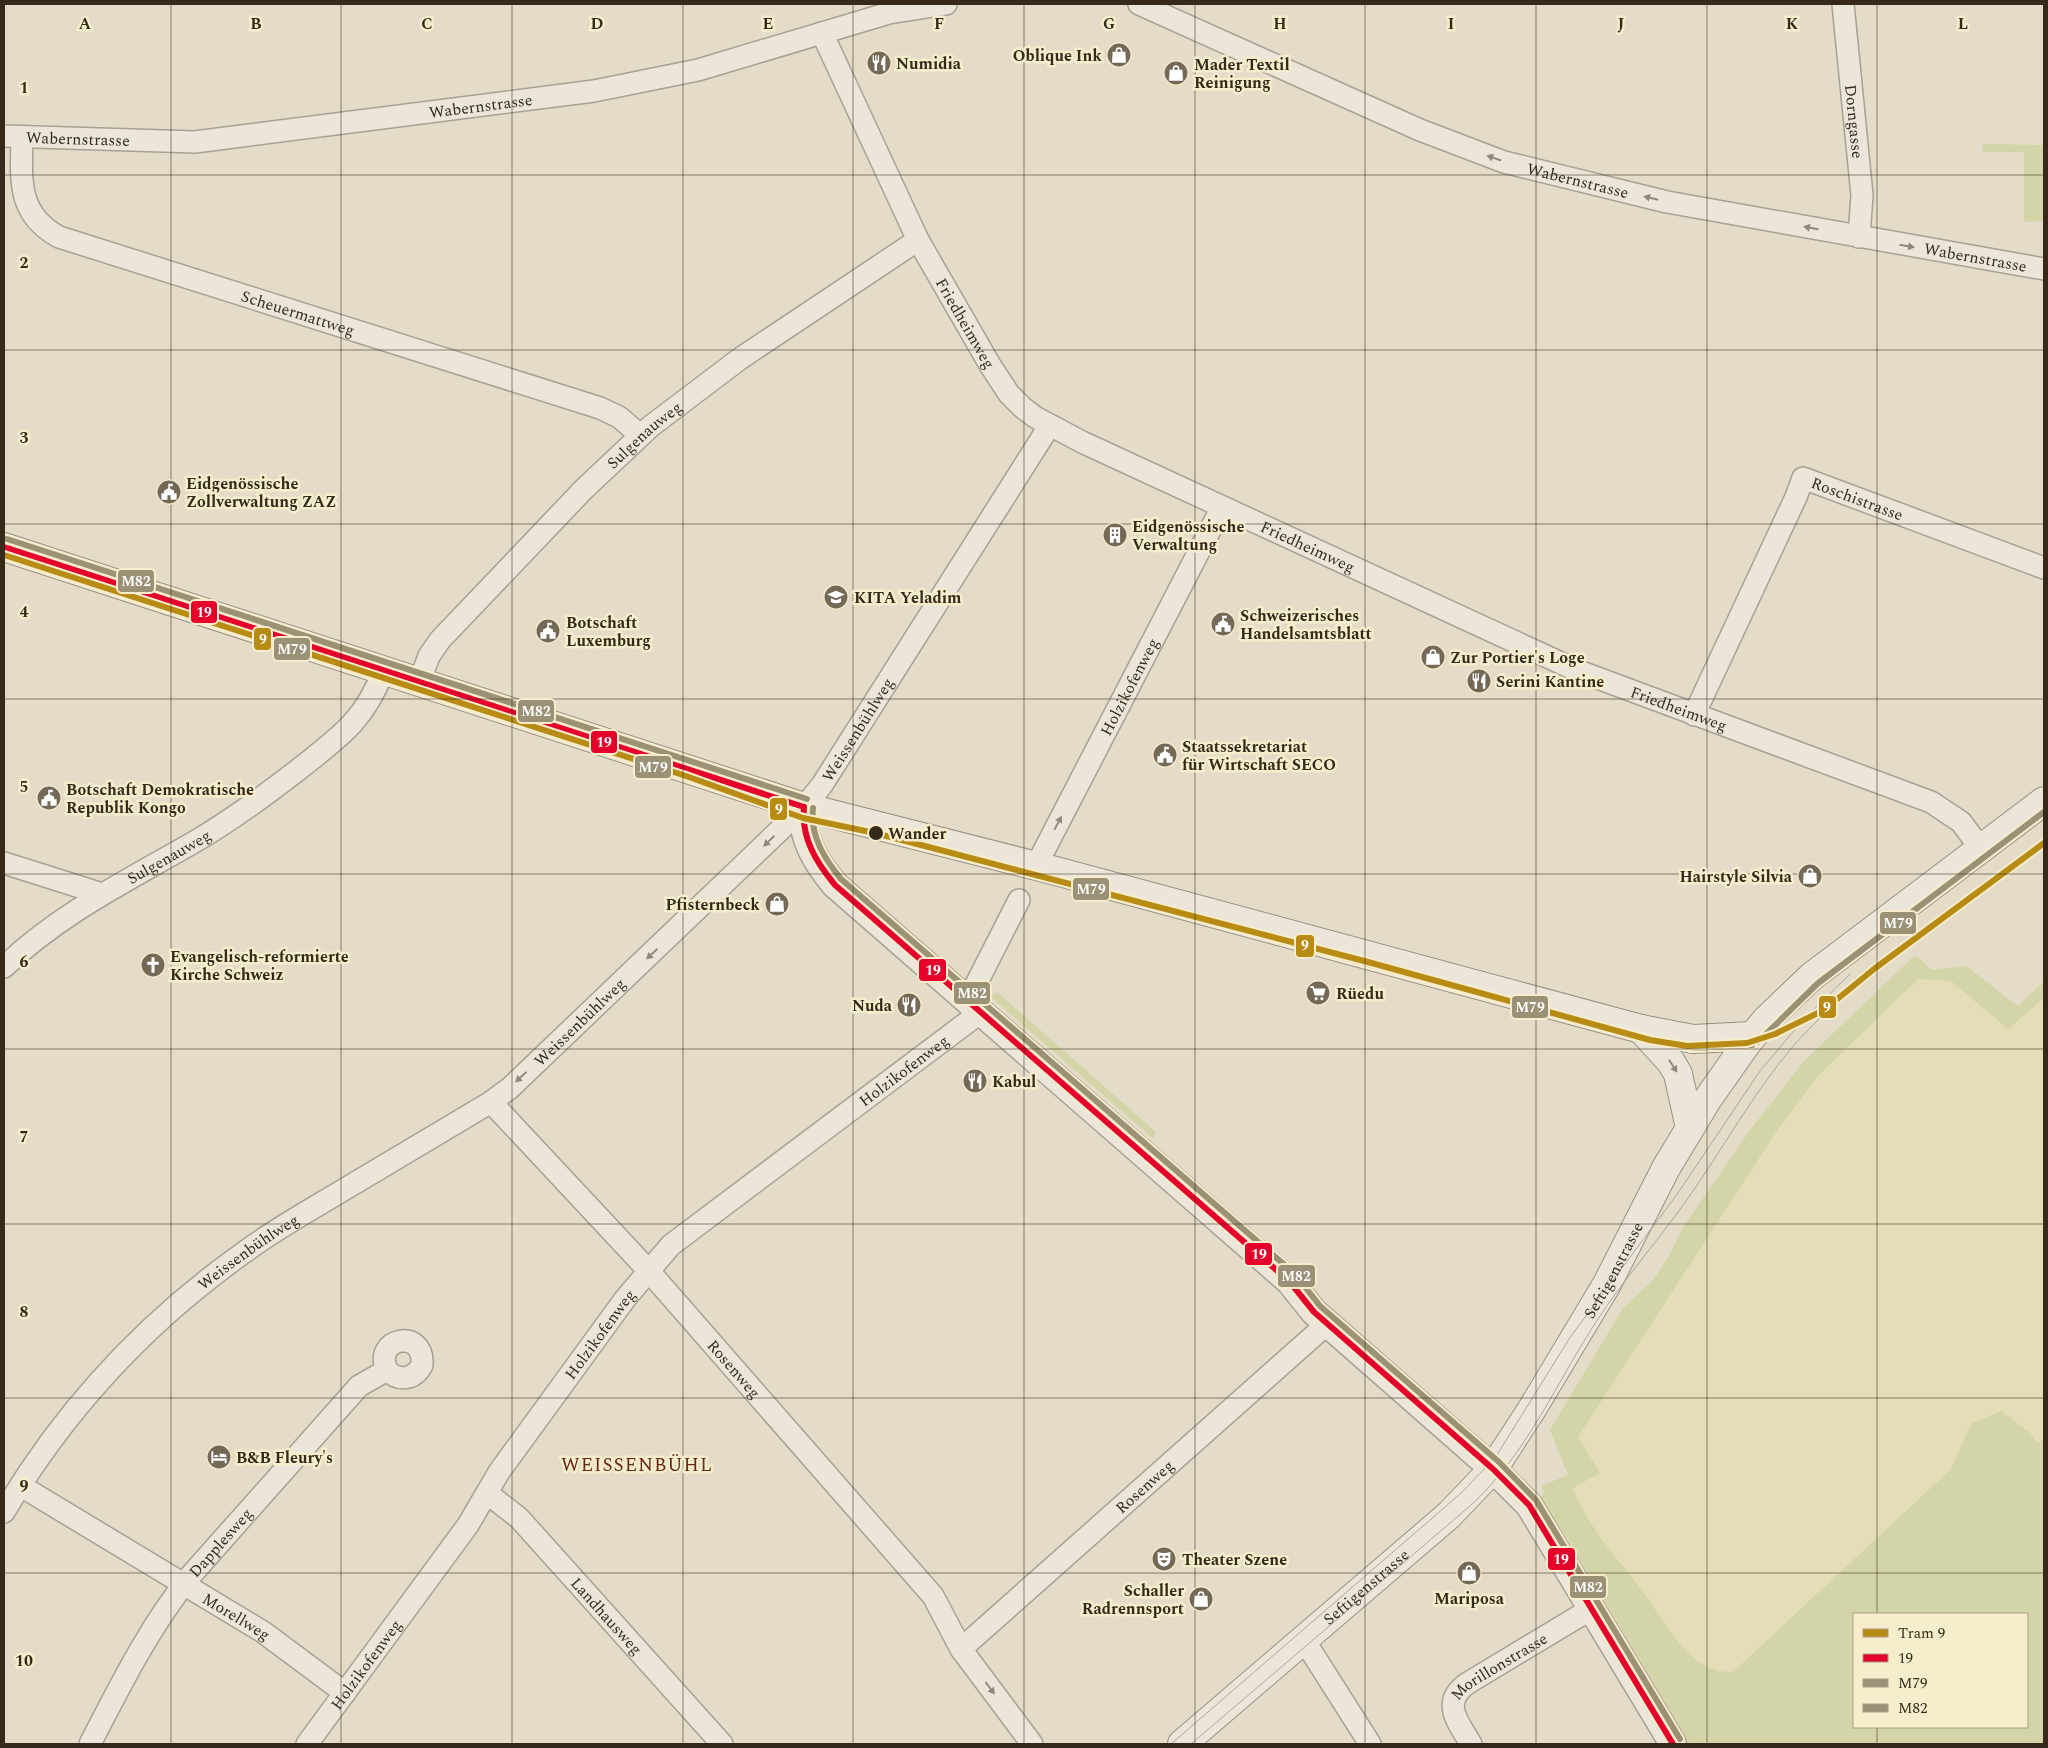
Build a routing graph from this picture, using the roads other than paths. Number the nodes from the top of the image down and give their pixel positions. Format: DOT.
graph roads {
  1 [pos="946,4"];
  2 [pos="1139,4"];
  3 [pos="1843,4"];
  4 [pos="822,33"];
  5 [pos="13,137"];
  6 [pos="1859,237"];
  7 [pos="918,240"];
  8 [pos="2044,269"];
  9 [pos="1050,425"];
  10 [pos="640,435"];
  11 [pos="1222,507"];
  12 [pos="4,547"];
  13 [pos="2044,568"];
  14 [pos="383,672"];
  15 [pos="419,683"];
  16 [pos="1694,715"];
  17 [pos="2044,801"];
  18 [pos="804,807"];
  19 [pos="1981,849"];
  20 [pos="4,863"];
  21 [pos="1036,866"];
  22 [pos="102,894"];
  23 [pos="1019,900"];
  24 [pos="4,967"];
  25 [pos="975,1006"];
  26 [pos="1641,1029"];
  27 [pos="1752,1036"];
  28 [pos="491,1102"];
  29 [pos="1690,1128"];
  30 [pos="648,1270"];
  31 [pos="1327,1324"];
  32 [pos="387,1370"];
  33 [pos="1493,1469"];
  34 [pos="21,1486"];
  35 [pos="487,1493"];
  36 [pos="4,1512"];
  37 [pos="184,1584"];
  38 [pos="1591,1609"];
  39 [pos="1304,1640"];
  40 [pos="961,1649"];
  41 [pos="345,1693"];
  42 [pos="90,1744"];
  43 [pos="307,1744"];
  44 [pos="722,1744"];
  45 [pos="1032,1744"];
  46 [pos="1182,1744"];
  47 [pos="1370,1744"];
  48 [pos="1472,1744"];
  49 [pos="1673,1744"];
  1 -- 4 [label="street, Wabernstrasse"];
  6 -- 2 [label="street, Wabernstrasse, one-way"];
  3 -- 6 [label="street, Dorngasse"];
  4 -- 5 [label="street, Wabernstrasse"];
  4 -- 7 [label="street, Friedheimweg"];
  5 -- 10 [label="street, Scheuermattweg"];
  6 -- 8 [label="street, Wabernstrasse, one-way"];
  7 -- 9 [label="street, Friedheimweg"];
  7 -- 10 [label="street, Sulgenauweg"];
  9 -- 11 [label="street, Friedheimweg"];
  9 -- 18 [label="street, Weissenbühlweg"];
  10 -- 15 [label="street, Sulgenauweg"];
  11 -- 16 [label="street, Friedheimweg"];
  21 -- 11 [label="street, Holzikofenweg, one-way"];
  12 -- 14 [label="main road"];
  13 -- 16 [label="street, Roschistrasse"];
  14 -- 15 [label="main road"];
  14 -- 22 [label="street, Sulgenauweg"];
  15 -- 18 [label="main road"];
  16 -- 19 [label="street, Friedheimweg"];
  17 -- 19 [label="main road, Seftigenstrasse"];
  18 -- 21 [label="main road"];
  18 -- 25 [label="street"];
  18 -- 28 [label="street, Weissenbühlweg, one-way"];
  19 -- 27 [label="main road, Seftigenstrasse"];
  20 -- 22 [label="street"];
  21 -- 26 [label="main road"];
  22 -- 24 [label="street, Sulgenauweg"];
  23 -- 25 [label="street, Holzikofenweg"];
  25 -- 30 [label="street, Holzikofenweg"];
  25 -- 31 [label="street"];
  26 -- 27 [label="main road"];
  26 -- 29 [label="main road, one-way"];
  27 -- 29 [label="main road, Seftigenstrasse"];
  28 -- 30 [label="street, Rosenweg"];
  28 -- 34 [label="street, Weissenbühlweg"];
  29 -- 33 [label="main road, Seftigenstrasse"];
  30 -- 35 [label="street, Holzikofenweg"];
  30 -- 40 [label="street, Rosenweg"];
  31 -- 33 [label="street"];
  31 -- 40 [label="street, Rosenweg"];
  32 -- 37 [label="street, Dapplesweg"];
  33 -- 38 [label="street"];
  33 -- 39 [label="main road, Seftigenstrasse"];
  34 -- 36 [label="street, Weissenbühlweg"];
  34 -- 37 [label="street, Morellweg"];
  35 -- 41 [label="street, Holzikofenweg"];
  35 -- 44 [label="street, Landhausweg"];
  37 -- 41 [label="street, Morellweg"];
  37 -- 42 [label="street, Dapplesweg"];
  38 -- 48 [label="street, Morillonstrasse"];
  38 -- 49 [label="street"];
  39 -- 46 [label="main road, Seftigenstrasse"];
  39 -- 47 [label="street"];
  40 -- 45 [label="street, Rosenweg, one-way"];
  41 -- 43 [label="street, Holzikofenweg"];
}
